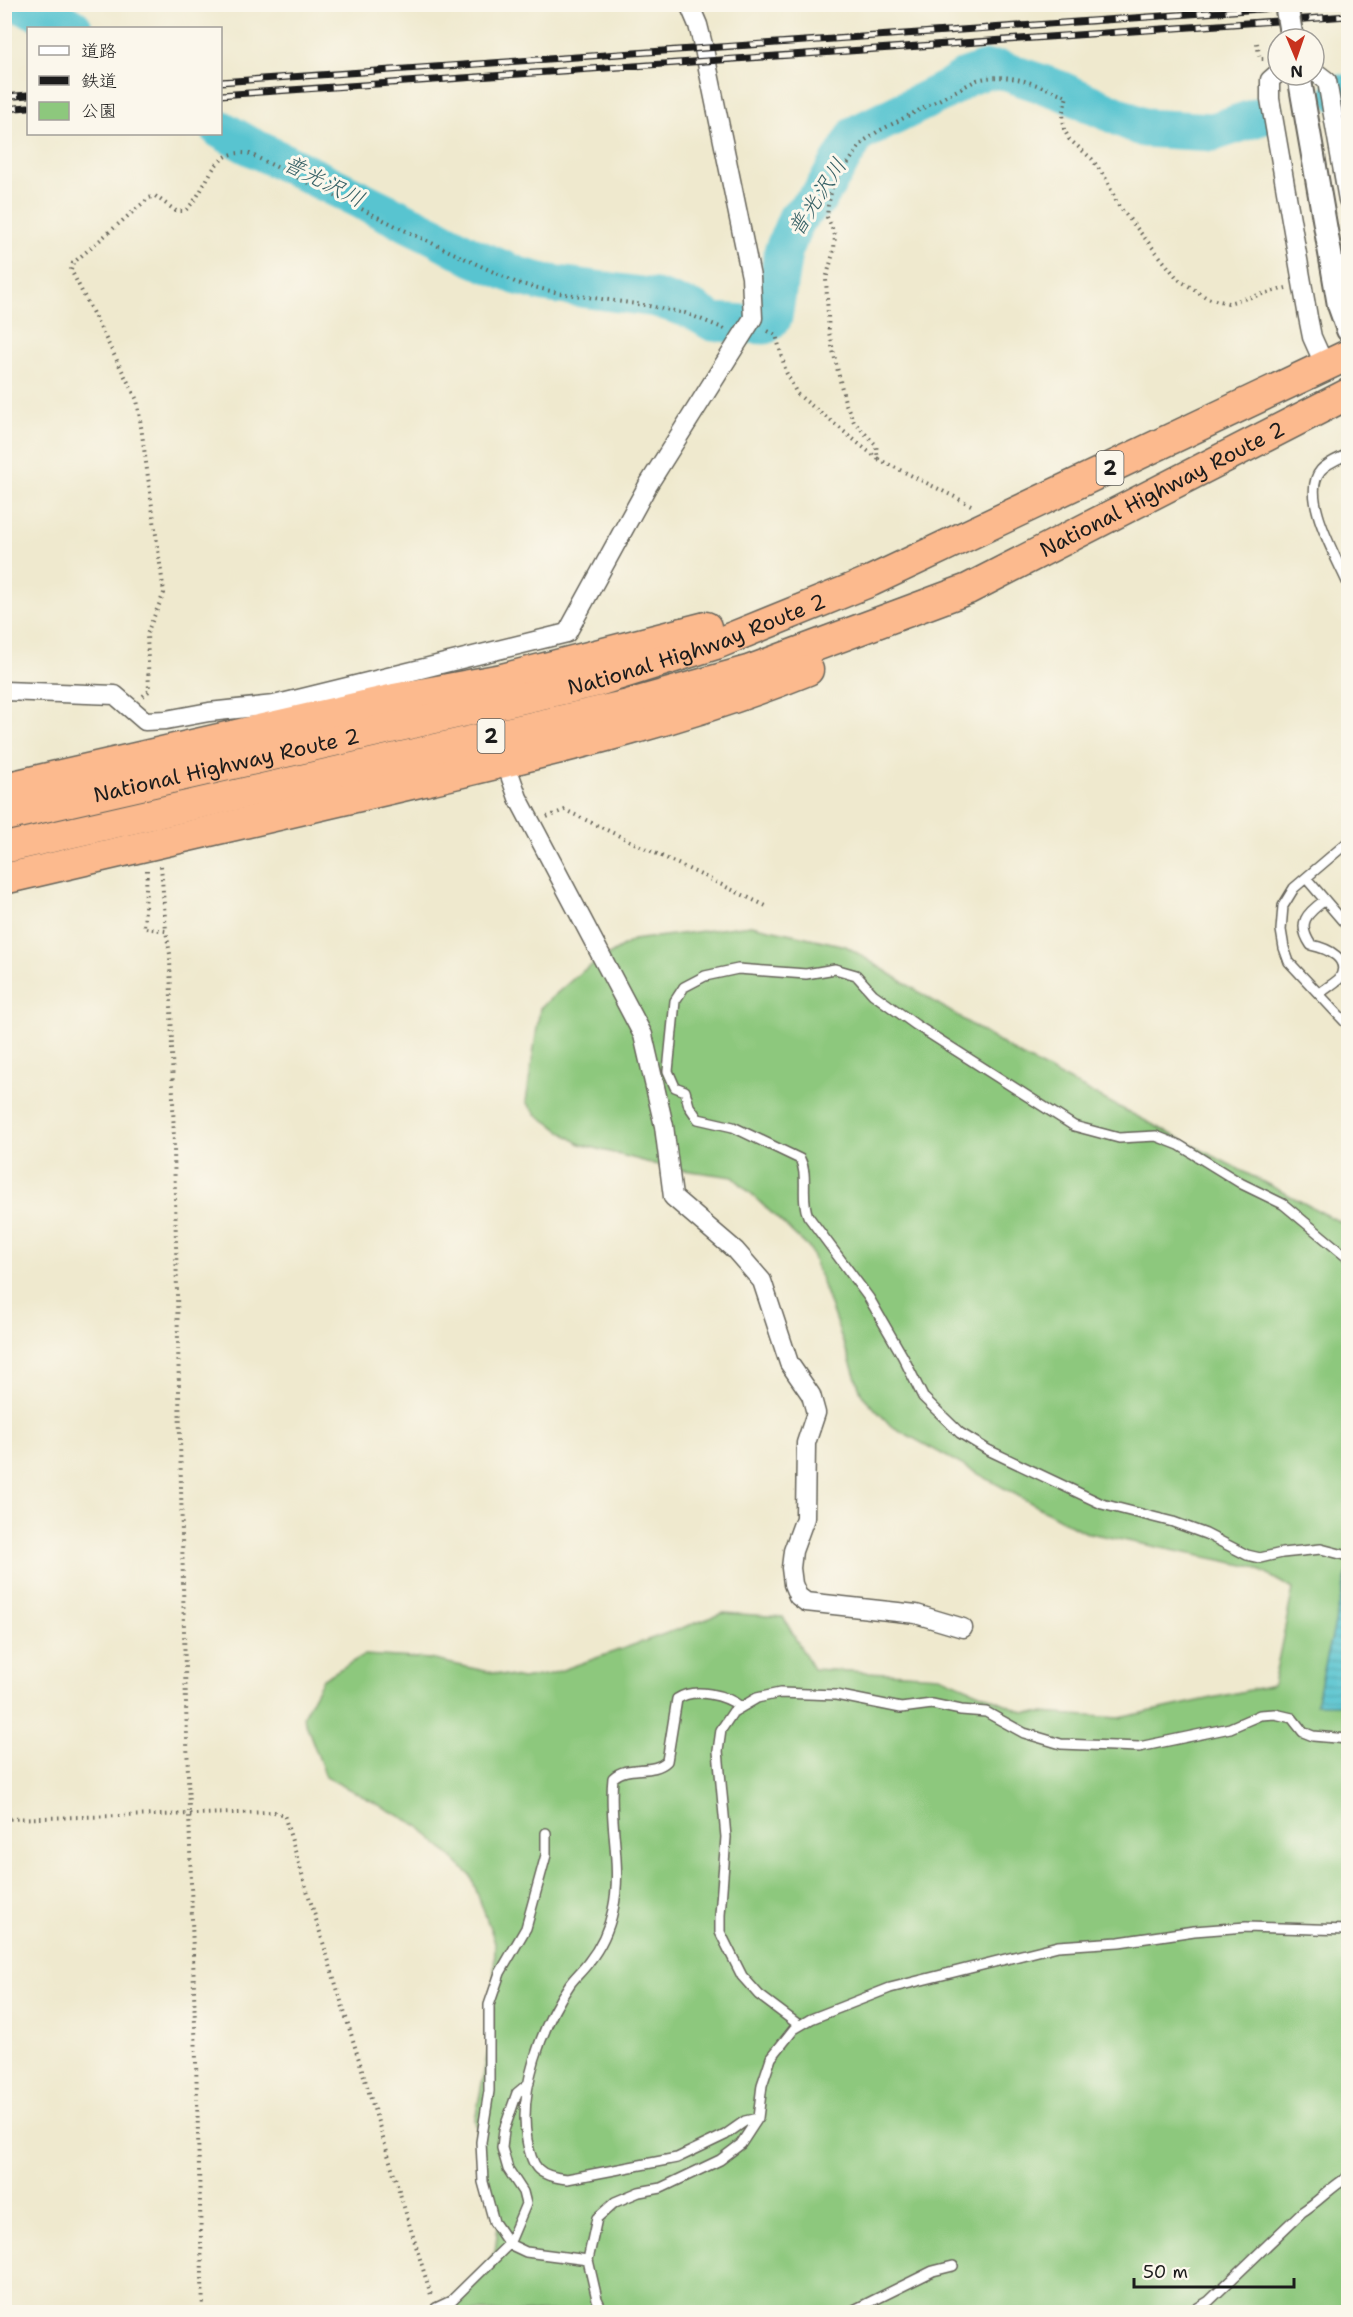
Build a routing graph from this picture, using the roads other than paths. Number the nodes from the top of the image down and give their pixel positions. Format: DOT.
graph roads {
  1 [pos="689,4"];
  2 [pos="1286,4"];
  3 [pos="1290,27"];
  4 [pos="1326,80"];
  5 [pos="1270,87"];
  6 [pos="1301,87"];
  7 [pos="1348,200"];
  8 [pos="1348,330"];
  9 [pos="1337,360"];
  10 [pos="1345,399"];
  11 [pos="1348,454"];
  12 [pos="871,580"];
  13 [pos="1348,584"];
  14 [pos="968,589"];
  15 [pos="4,691"];
  16 [pos="362,694"];
  17 [pos="505,761"];
  18 [pos="4,788"];
  19 [pos="4,816"];
  20 [pos="1348,842"];
  21 [pos="4,848"];
  22 [pos="1306,878"];
  23 [pos="4,879"];
  24 [pos="1325,900"];
  25 [pos="1348,927"];
  26 [pos="1319,994"];
  27 [pos="1348,1009"];
  28 [pos="1340,1016"];
  29 [pos="1348,1025"];
  30 [pos="1348,1258"];
  31 [pos="1348,1556"];
  32 [pos="963,1628"];
  33 [pos="741,1707"];
  34 [pos="1348,1739"];
  35 [pos="546,1833"];
  36 [pos="1348,1930"];
  37 [pos="799,2025"];
  38 [pos="529,2083"];
  39 [pos="758,2118"];
  40 [pos="1348,2177"];
  41 [pos="509,2244"];
  42 [pos="588,2260"];
  43 [pos="953,2266"];
  44 [pos="436,2308"];
  45 [pos="603,2313"];
  46 [pos="850,2313"];
  47 [pos="1191,2313"];
  1 -- 16 [label="street"];
  2 -- 3 [label="street, bridge"];
  4 -- 7 [label="street"];
  5 -- 9 [label="street"];
  6 -- 8 [label="street"];
  9 -- 12 [label="highway, National Highway Route 2 / 2"];
  10 -- 14 [label="highway, National Highway Route 2 / 2"];
  11 -- 13 [label="lane"];
  12 -- 16 [label="highway"];
  12 -- 19 [label="highway, National Highway Route 2 / 2"];
  14 -- 17 [label="highway"];
  14 -- 21 [label="highway, National Highway Route 2 / 2"];
  15 -- 16 [label="street"];
  16 -- 18 [label="highway"];
  17 -- 23 [label="highway"];
  17 -- 32 [label="street"];
  20 -- 22 [label="lane"];
  22 -- 24 [label="lane"];
  22 -- 26 [label="lane"];
  24 -- 25 [label="lane"];
  24 -- 26 [label="lane"];
  26 -- 28 [label="lane"];
  27 -- 28 [label="lane"];
  28 -- 29 [label="lane"];
  30 -- 31 [label="lane"];
  33 -- 34 [label="lane"];
  33 -- 37 [label="lane"];
  33 -- 38 [label="lane"];
  35 -- 41 [label="lane"];
  36 -- 37 [label="lane"];
  37 -- 39 [label="lane"];
  38 -- 39 [label="lane"];
  38 -- 41 [label="lane"];
  39 -- 42 [label="lane"];
  40 -- 47 [label="lane"];
  41 -- 42 [label="lane"];
  41 -- 44 [label="lane"];
  42 -- 45 [label="lane"];
  43 -- 46 [label="lane"];
}
